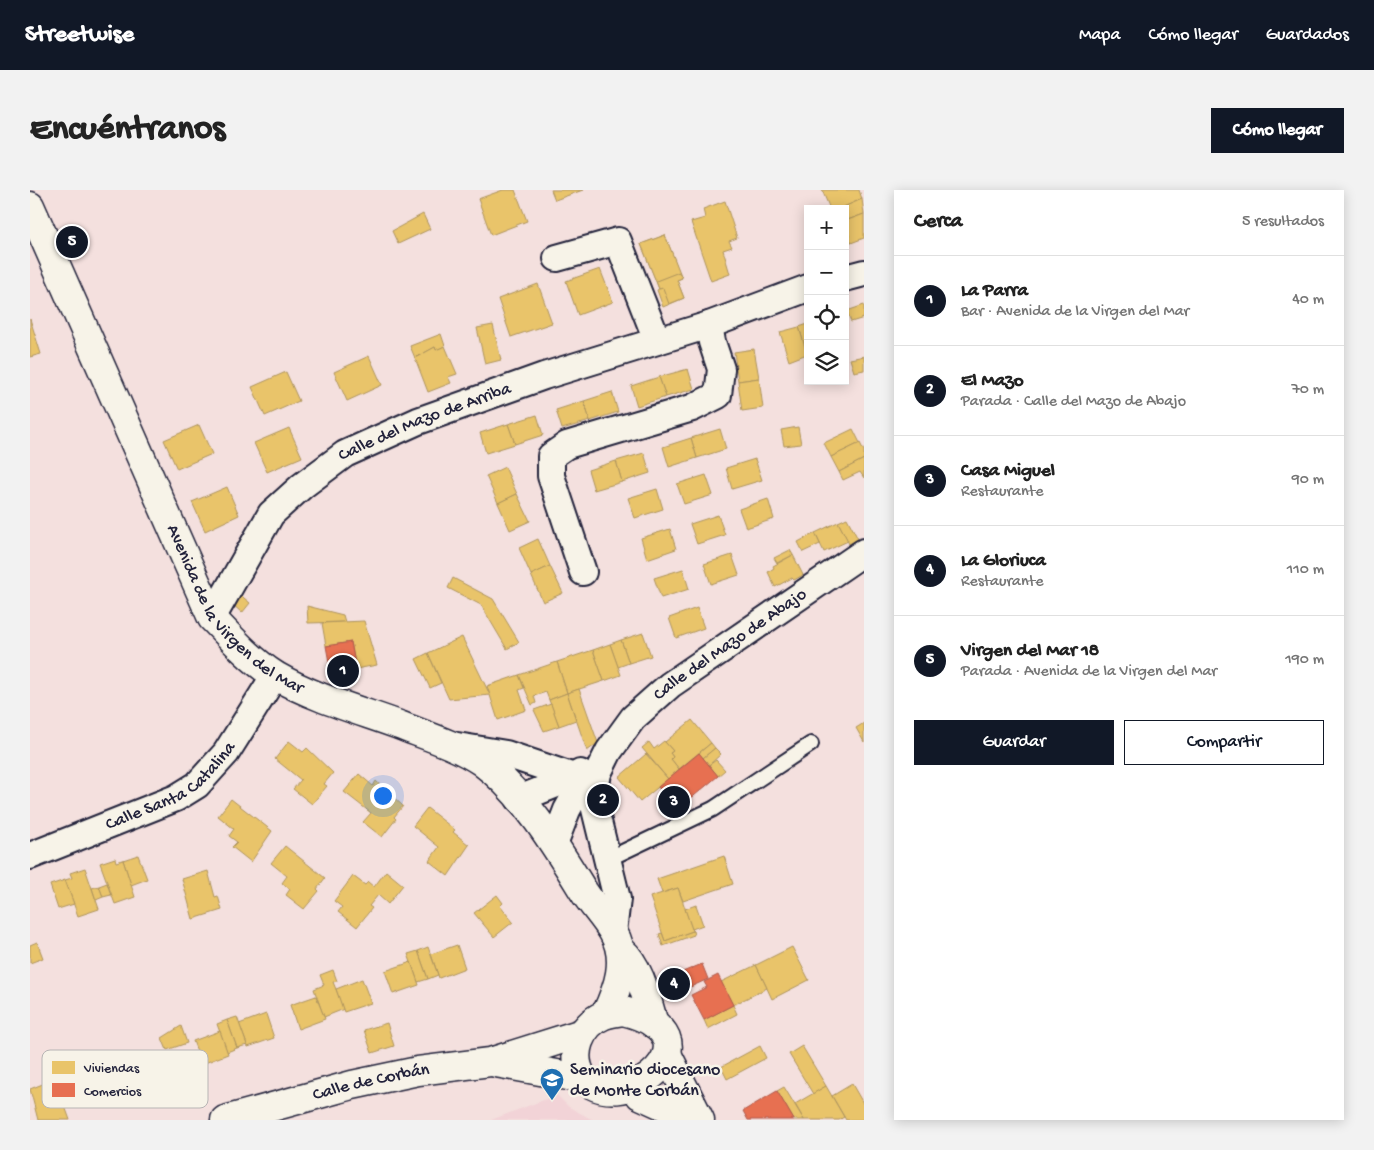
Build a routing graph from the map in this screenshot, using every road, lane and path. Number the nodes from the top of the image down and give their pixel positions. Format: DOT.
graph roads {
  1 [pos="30,206"];
  2 [pos="558,258"];
  3 [pos="864,273"];
  4 [pos="849,277"];
  5 [pos="804,289"];
  6 [pos="709,325"];
  7 [pos="657,340"];
  8 [pos="864,552"];
  9 [pos="582,572"];
  10 [pos="212,618"];
  11 [pos="275,675"];
  12 [pos="450,744"];
  13 [pos="811,744"];
  14 [pos="609,751"];
  15 [pos="574,778"];
  16 [pos="519,799"];
  17 [pos="554,844"];
  18 [pos="30,856"];
  19 [pos="608,859"];
  20 [pos="617,941"];
  21 [pos="606,1014"];
  22 [pos="654,1024"];
  23 [pos="582,1033"];
  24 [pos="668,1056"];
  25 [pos="490,1062"];
  26 [pos="584,1078"];
  27 [pos="640,1095"];
  28 [pos="225,1120"];
  29 [pos="695,1120"];
  30 [pos="700,1120"];
  1 -- 10 [label="main road, Avenida de la Virgen del Mar"];
  2 -- 7 [label="street"];
  3 -- 4 [label="street"];
  5 -- 6 [label="street, Calle del Mazo de Arriba"];
  6 -- 7 [label="street, Calle del Mazo de Arriba"];
  6 -- 9 [label="street"];
  7 -- 10 [label="street, Calle del Mazo de Arriba"];
  8 -- 14 [label="street, Calle del Mazo de Abajo"];
  10 -- 11 [label="main road, Avenida de la Virgen del Mar"];
  11 -- 12 [label="main road, Avenida de la Virgen del Mar"];
  11 -- 18 [label="street, Calle Santa Catalina"];
  12 -- 15 [label="street"];
  12 -- 16 [label="main road, Avenida de la Virgen del Mar"];
  13 -- 19 [label="lane"];
  14 -- 15 [label="street, Calle del Mazo de Abajo"];
  14 -- 19 [label="street, Calle del Mazo de Abajo"];
  15 -- 16 [label="street, Calle del Mazo de Abajo"];
  15 -- 17 [label="street"];
  16 -- 17 [label="main road, Avenida de la Virgen del Mar"];
  17 -- 20 [label="main road, Avenida de la Virgen del Mar"];
  19 -- 20 [label="street"];
  20 -- 21 [label="main road"];
  20 -- 22 [label="main road, Avenida de la Virgen del Mar"];
  21 -- 22 [label="main road"];
  21 -- 23 [label="main road"];
  22 -- 24 [label="main road"];
  23 -- 25 [label="main road, Calle de Corbán"];
  23 -- 26 [label="main road"];
  24 -- 27 [label="main road"];
  24 -- 30 [label="main road"];
  25 -- 26 [label="main road, Calle de Corbán"];
  25 -- 28 [label="main road, Calle de Corbán"];
  26 -- 27 [label="main road"];
  27 -- 29 [label="main road"];
}
